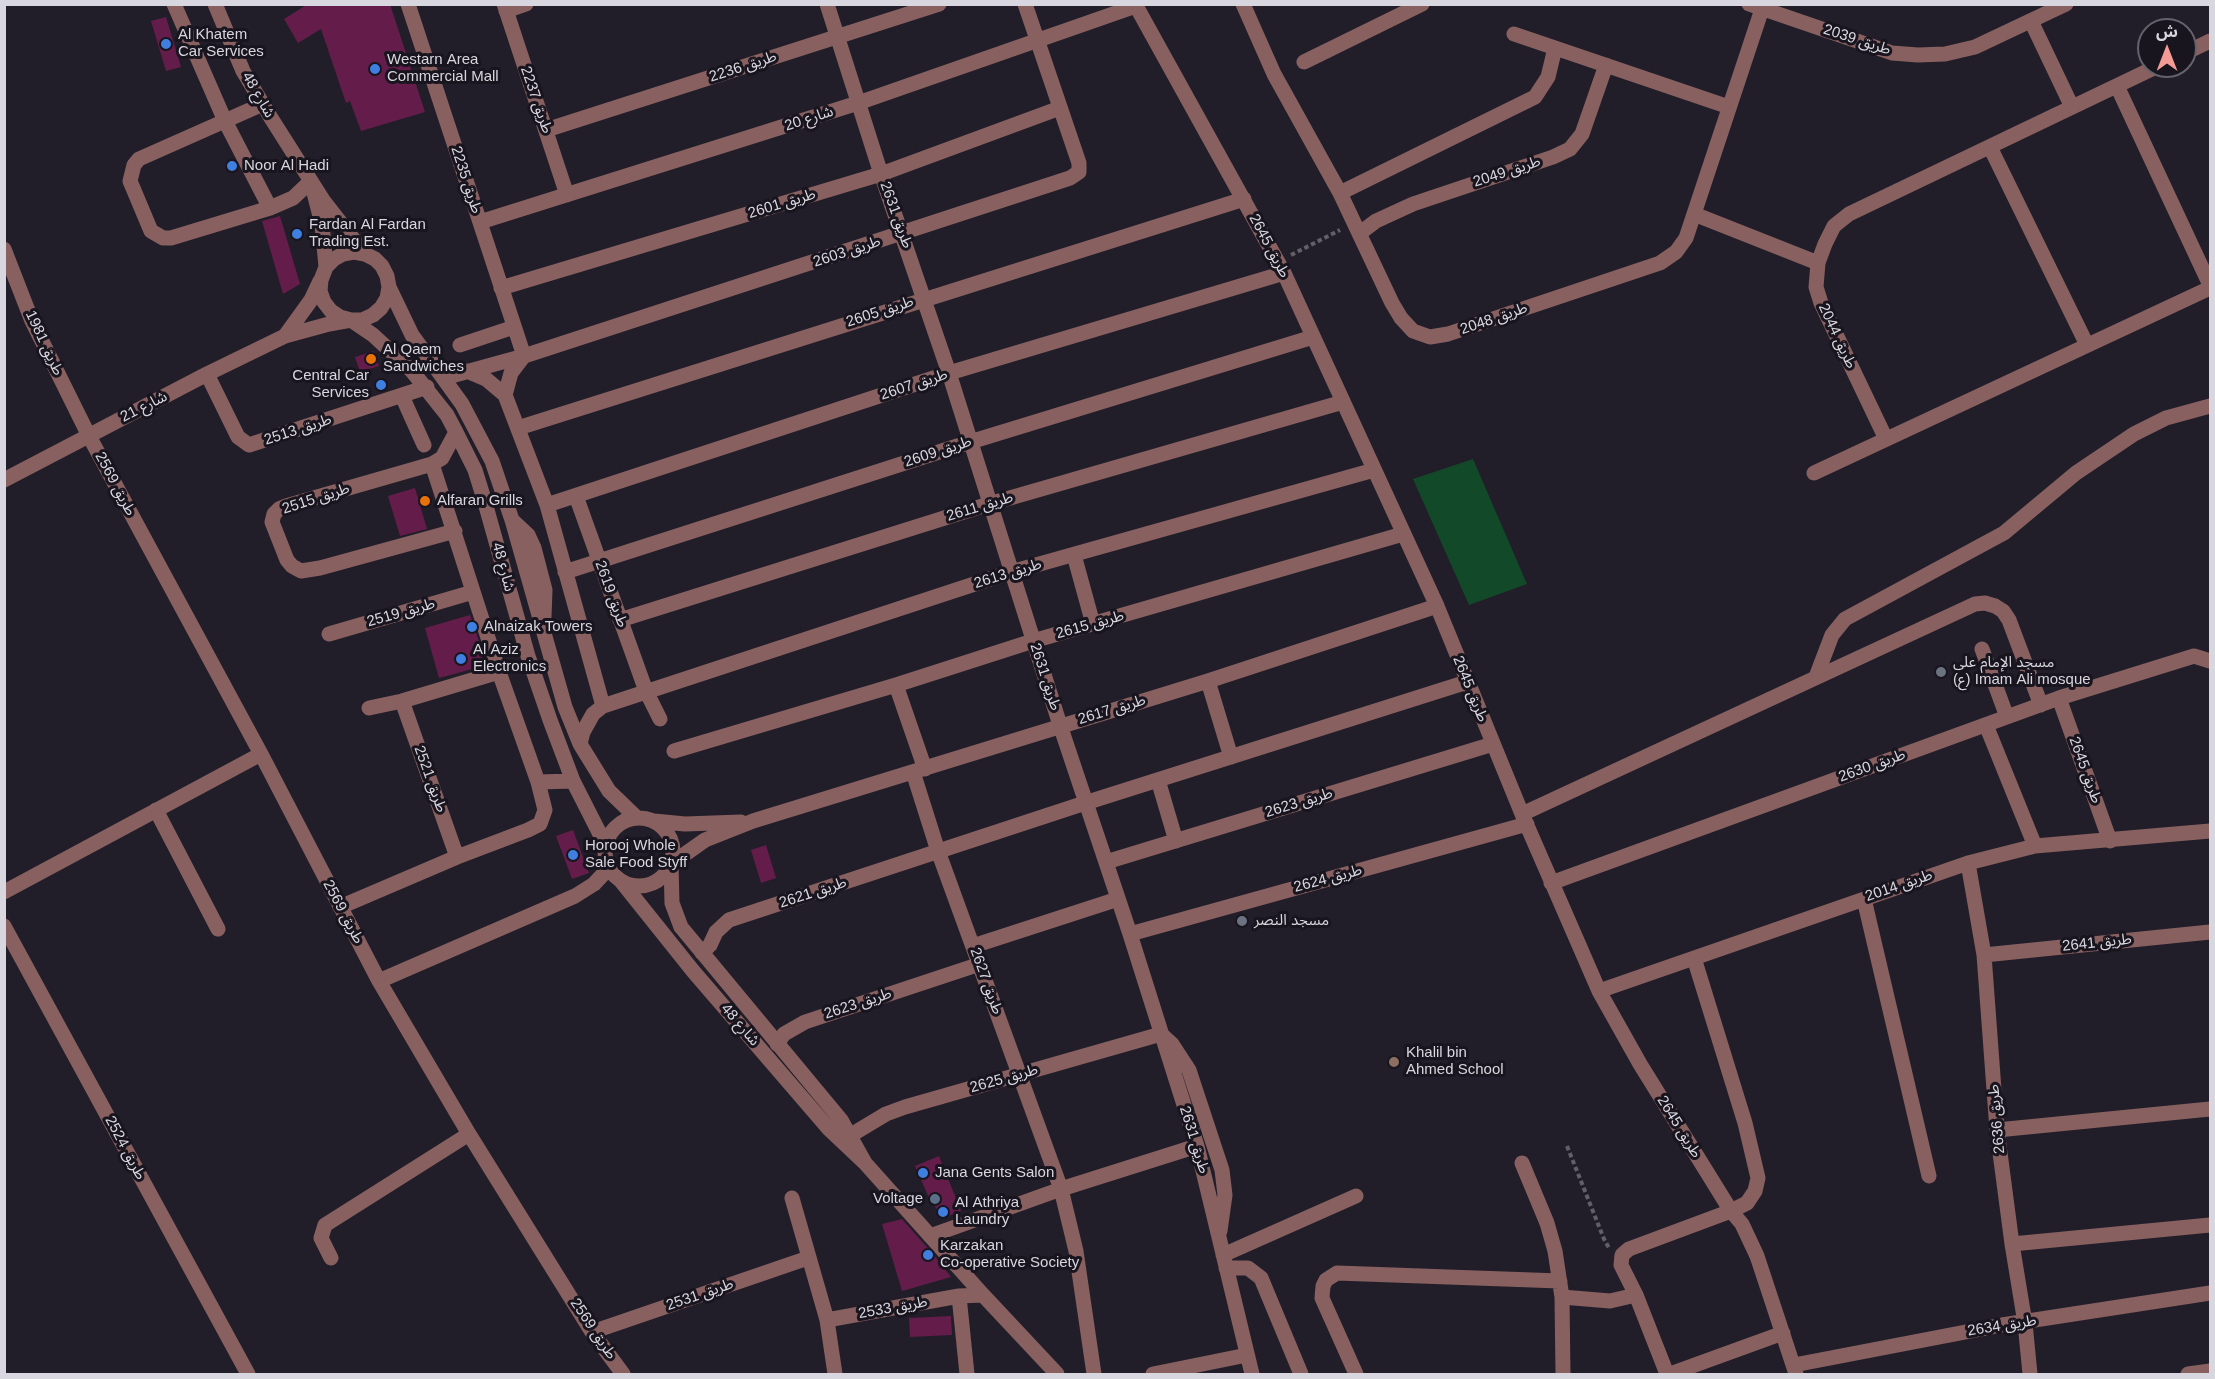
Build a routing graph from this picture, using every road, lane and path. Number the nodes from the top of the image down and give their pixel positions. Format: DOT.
graph roads {
  1 [pos="174,4"];
  2 [pos="215,4"];
  3 [pos="408,4"];
  4 [pos="526,4"];
  5 [pos="827,4"];
  6 [pos="939,4"];
  7 [pos="1024,4"];
  8 [pos="1243,4"];
  9 [pos="1422,4"];
  10 [pos="2066,4"];
  11 [pos="1135,5"];
  12 [pos="1755,7"];
  13 [pos="505,8"];
  14 [pos="2031,21"];
  15 [pos="1514,34"];
  16 [pos="837,37"];
  17 [pos="1037,40"];
  18 [pos="2211,41"];
  19 [pos="2197,47"];
  20 [pos="1555,48"];
  21 [pos="1304,62"];
  22 [pos="1606,65"];
  23 [pos="2137,76"];
  24 [pos="2117,86"];
  25 [pos="858,103"];
  26 [pos="263,104"];
  27 [pos="1729,107"];
  28 [pos="2072,107"];
  29 [pos="1060,108"];
  30 [pos="225,121"];
  31 [pos="546,130"];
  32 [pos="1990,147"];
  33 [pos="881,174"];
  34 [pos="311,181"];
  35 [pos="1340,193"];
  36 [pos="567,195"];
  37 [pos="1244,199"];
  38 [pos="270,208"];
  39 [pos="1694,214"];
  40 [pos="480,222"];
  41 [pos="1357,228"];
  42 [pos="903,234"];
  43 [pos="4,249"];
  44 [pos="365,254"];
  45 [pos="1818,263"];
  46 [pos="1281,267"];
  47 [pos="324,273"];
  48 [pos="2211,286"];
  49 [pos="389,287"];
  50 [pos="501,288"];
  51 [pos="925,298"];
  52 [pos="351,320"];
  53 [pos="514,327"];
  54 [pos="285,336"];
  55 [pos="1313,338"];
  56 [pos="460,345"];
  57 [pos="2087,345"];
  58 [pos="524,356"];
  59 [pos="467,371"];
  60 [pos="950,373"];
  61 [pos="207,374"];
  62 [pos="444,378"];
  63 [pos="427,387"];
  64 [pos="505,395"];
  65 [pos="402,396"];
  66 [pos="1343,402"];
  67 [pos="2211,406"];
  68 [pos="518,428"];
  69 [pos="456,432"];
  70 [pos="89,435"];
  71 [pos="1886,439"];
  72 [pos="970,441"];
  73 [pos="424,444"];
  74 [pos="432,464"];
  75 [pos="1374,470"];
  76 [pos="1814,472"];
  77 [pos="4,480"];
  78 [pos="576,496"];
  79 [pos="990,504"];
  80 [pos="547,505"];
  81 [pos="455,531"];
  82 [pos="1403,534"];
  83 [pos="1074,555"];
  84 [pos="599,561"];
  85 [pos="565,572"];
  86 [pos="1011,572"];
  87 [pos="473,592"];
  88 [pos="1437,606"];
  89 [pos="620,620"];
  90 [pos="1093,624"];
  91 [pos="329,634"];
  92 [pos="1034,641"];
  93 [pos="1982,649"];
  94 [pos="2211,661"];
  95 [pos="499,672"];
  96 [pos="1816,677"];
  97 [pos="1208,681"];
  98 [pos="1467,682"];
  99 [pos="896,685"];
  100 [pos="646,691"];
  101 [pos="2059,698"];
  102 [pos="402,701"];
  103 [pos="2041,705"];
  104 [pos="603,706"];
  105 [pos="369,708"];
  106 [pos="2007,717"];
  107 [pos="660,719"];
  108 [pos="1060,725"];
  109 [pos="1986,725"];
  110 [pos="580,744"];
  111 [pos="1493,744"];
  112 [pos="674,751"];
  113 [pos="261,754"];
  114 [pos="1231,757"];
  115 [pos="919,771"];
  116 [pos="1158,780"];
  117 [pos="573,781"];
  118 [pos="538,782"];
  119 [pos="1085,803"];
  120 [pos="156,810"];
  121 [pos="643,819"];
  122 [pos="1524,819"];
  123 [pos="753,821"];
  124 [pos="2211,831"];
  125 [pos="1176,841"];
  126 [pos="2110,841"];
  127 [pos="606,846"];
  128 [pos="2035,846"];
  129 [pos="938,852"];
  130 [pos="457,858"];
  131 [pos="1106,862"];
  132 [pos="1968,863"];
  133 [pos="671,864"];
  134 [pos="609,868"];
  135 [pos="621,881"];
  136 [pos="1551,883"];
  137 [pos="4,892"];
  138 [pos="1864,898"];
  139 [pos="1118,899"];
  140 [pos="340,907"];
  141 [pos="4,926"];
  142 [pos="218,929"];
  143 [pos="2211,932"];
  144 [pos="1130,934"];
  145 [pos="973,946"];
  146 [pos="702,953"];
  147 [pos="1984,955"];
  148 [pos="1694,958"];
  149 [pos="980,964"];
  150 [pos="379,981"];
  151 [pos="1599,991"];
  152 [pos="1161,1034"];
  153 [pos="777,1044"];
  154 [pos="1021,1074"];
  155 [pos="2211,1109"];
  156 [pos="1997,1130"];
  157 [pos="469,1134"];
  158 [pos="851,1135"];
  159 [pos="1197,1146"];
  160 [pos="1567,1146"];
  161 [pos="865,1163"];
  162 [pos="1522,1163"];
  163 [pos="1929,1176"];
  164 [pos="1061,1189"];
  165 [pos="1356,1196"];
  166 [pos="792,1198"];
  167 [pos="1731,1211"];
  168 [pos="2211,1225"];
  169 [pos="1219,1235"];
  170 [pos="930,1236"];
  171 [pos="2012,1244"];
  172 [pos="331,1258"];
  173 [pos="808,1258"];
  174 [pos="1620,1259"];
  175 [pos="1225,1262"];
  176 [pos="1560,1281"];
  177 [pos="2211,1293"];
  178 [pos="982,1295"];
  179 [pos="1636,1295"];
  180 [pos="959,1296"];
  181 [pos="1562,1297"];
  182 [pos="827,1320"];
  183 [pos="2025,1323"];
  184 [pos="592,1332"];
  185 [pos="1783,1333"];
  186 [pos="1247,1355"];
  187 [pos="1795,1370"];
  188 [pos="2211,1371"];
  189 [pos="244,1373"];
  190 [pos="623,1374"];
  191 [pos="835,1374"];
  192 [pos="967,1374"];
  193 [pos="1057,1374"];
  194 [pos="1094,1374"];
  195 [pos="1154,1374"];
  196 [pos="1252,1374"];
  197 [pos="1301,1374"];
  198 [pos="1356,1374"];
  199 [pos="1563,1374"];
  200 [pos="1669,1374"];
  201 [pos="2031,1374"];
  202 [pos="2188,1374"];
  1 -- 30 [label="street"];
  2 -- 26 [label="street, شارع 48"];
  3 -- 40 [label="street, طريق 2235"];
  4 -- 13 [label="street"];
  5 -- 16 [label="street, طريق 2631"];
  6 -- 16 [label="street, طريق 2236"];
  7 -- 17 [label="street, طريق 2603"];
  8 -- 35 [label="street, طريق 2048"];
  9 -- 21 [label="street"];
  10 -- 14 [label="street, طريق 2039"];
  11 -- 17 [label="street, شارع 20"];
  11 -- 37 [label="street, طريق 2645"];
  12 -- 14 [label="street, طريق 2039"];
  12 -- 27 [label="street, طريق 2048"];
  13 -- 31 [label="street, طريق 2237"];
  14 -- 28 [label="street"];
  15 -- 20 [label="street"];
  16 -- 25 [label="street, طريق 2631"];
  16 -- 31 [label="street, طريق 2236"];
  17 -- 25 [label="street, شارع 20"];
  17 -- 29 [label="street, طريق 2603"];
  18 -- 19 [label="street"];
  20 -- 22 [label="street"];
  20 -- 35 [label="street"];
  22 -- 27 [label="street"];
  22 -- 41 [label="street, طريق 2049"];
  23 -- 24 [label="street, طريق 2044"];
  24 -- 28 [label="street, طريق 2044"];
  24 -- 48 [label="street"];
  25 -- 33 [label="street, طريق 2631"];
  25 -- 36 [label="street, شارع 20"];
  26 -- 30 [label="street"];
  26 -- 34 [label="street, شارع 48"];
  27 -- 39 [label="street, طريق 2048"];
  28 -- 32 [label="street, طريق 2044"];
  29 -- 33 [label="street, طريق 2601"];
  29 -- 42 [label="street, طريق 2603"];
  30 -- 38 [label="street"];
  30 -- 38 [label="street"];
  31 -- 36 [label="street, طريق 2237"];
  32 -- 45 [label="street, طريق 2044"];
  32 -- 57 [label="street"];
  33 -- 42 [label="street, طريق 2631"];
  33 -- 50 [label="street, طريق 2601"];
  34 -- 38 [label="street"];
  34 -- 44 [label="street, شارع 48"];
  34 -- 47 [label="street, شارع 48"];
  35 -- 41 [label="street, طريق 2048"];
  36 -- 40 [label="street, شارع 20"];
  37 -- 46 [label="street, طريق 2645"];
  37 -- 51 [label="street, طريق 2605"];
  39 -- 41 [label="street, طريق 2048"];
  39 -- 45 [label="street"];
  40 -- 50 [label="street, طريق 2235"];
  41 -- 46 [label="path"];
  42 -- 51 [label="street, طريق 2631"];
  42 -- 58 [label="street, طريق 2603"];
  43 -- 70 [label="street, طريق 1981"];
  44 -- 47 [label="street"];
  44 -- 49 [label="street"];
  45 -- 71 [label="street, طريق 2044"];
  46 -- 55 [label="street, طريق 2645"];
  46 -- 60 [label="street, طريق 2607"];
  47 -- 52 [label="street"];
  47 -- 54 [label="street"];
  48 -- 57 [label="street"];
  49 -- 52 [label="street"];
  49 -- 62 [label="street, شارع 48"];
  50 -- 53 [label="street, طريق 2235"];
  51 -- 60 [label="street, طريق 2631"];
  51 -- 68 [label="street, طريق 2605"];
  52 -- 54 [label="street, شارع 21"];
  52 -- 63 [label="street, شارع 48"];
  53 -- 56 [label="street"];
  53 -- 58 [label="street, طريق 2235"];
  54 -- 61 [label="street, شارع 21"];
  55 -- 66 [label="street, طريق 2645"];
  55 -- 72 [label="street, طريق 2609"];
  57 -- 71 [label="street"];
  58 -- 59 [label="street, طريق 2603"];
  58 -- 64 [label="street"];
  59 -- 62 [label="street, طريق 2603"];
  59 -- 64 [label="street"];
  60 -- 72 [label="street, طريق 2631"];
  60 -- 78 [label="street, طريق 2607"];
  61 -- 65 [label="street, طريق 2513"];
  61 -- 70 [label="street, شارع 21"];
  62 -- 110 [label="street, شارع 48"];
  63 -- 65 [label="street, طريق 2513"];
  63 -- 69 [label="street, شارع 48"];
  64 -- 68 [label="street"];
  65 -- 73 [label="street"];
  66 -- 75 [label="street, طريق 2645"];
  66 -- 79 [label="street, طريق 2611"];
  67 -- 96 [label="street"];
  68 -- 80 [label="street"];
  69 -- 74 [label="street"];
  69 -- 117 [label="street, شارع 48"];
  70 -- 77 [label="street, شارع 21"];
  70 -- 113 [label="street, طريق 2569"];
  71 -- 76 [label="street"];
  72 -- 79 [label="street, طريق 2631"];
  72 -- 84 [label="street, طريق 2609"];
  74 -- 81 [label="street"];
  74 -- 81 [label="street, طريق 2515"];
  75 -- 82 [label="street, طريق 2645"];
  75 -- 83 [label="street, طريق 2613"];
  78 -- 80 [label="street, طريق 2607"];
  78 -- 84 [label="street, طريق 2619"];
  79 -- 86 [label="street, طريق 2631"];
  79 -- 89 [label="street, طريق 2611"];
  80 -- 85 [label="street"];
  81 -- 87 [label="street"];
  82 -- 88 [label="street, طريق 2645"];
  82 -- 90 [label="street, طريق 2615"];
  83 -- 86 [label="street, طريق 2613"];
  83 -- 90 [label="street"];
  84 -- 85 [label="street, طريق 2609"];
  84 -- 89 [label="street, طريق 2619"];
  85 -- 104 [label="street"];
  86 -- 92 [label="street, طريق 2631"];
  86 -- 100 [label="street, طريق 2613"];
  87 -- 91 [label="street, طريق 2519"];
  87 -- 95 [label="street"];
  88 -- 97 [label="street, طريق 2617"];
  88 -- 98 [label="street, طريق 2645"];
  89 -- 100 [label="street, طريق 2619"];
  90 -- 92 [label="street, طريق 2615"];
  92 -- 99 [label="street, طريق 2615"];
  92 -- 108 [label="street, طريق 2631"];
  93 -- 106 [label="street"];
  94 -- 101 [label="street, طريق 2630"];
  95 -- 102 [label="street"];
  95 -- 118 [label="street"];
  96 -- 103 [label="street, طريق 2624"];
  96 -- 122 [label="street, طريق 2624"];
  97 -- 108 [label="street, طريق 2617"];
  97 -- 114 [label="street"];
  98 -- 111 [label="street, طريق 2645"];
  98 -- 114 [label="street, طريق 2621"];
  99 -- 112 [label="street, طريق 2615"];
  99 -- 115 [label="street, طريق 2627"];
  100 -- 104 [label="street, طريق 2613"];
  100 -- 107 [label="street, طريق 2619"];
  101 -- 103 [label="street, طريق 2630"];
  101 -- 126 [label="street, طريق 2645"];
  102 -- 105 [label="street"];
  102 -- 130 [label="street, طريق 2521"];
  103 -- 106 [label="street, طريق 2630"];
  104 -- 110 [label="street"];
  106 -- 109 [label="street, طريق 2630"];
  108 -- 115 [label="street, طريق 2617"];
  108 -- 119 [label="street, طريق 2631"];
  109 -- 128 [label="street"];
  109 -- 136 [label="street, طريق 2630"];
  110 -- 121 [label="street, شارع 48"];
  111 -- 122 [label="street, طريق 2645"];
  111 -- 125 [label="street, طريق 2623"];
  113 -- 120 [label="street"];
  113 -- 140 [label="street, طريق 2569"];
  114 -- 116 [label="street, طريق 2621"];
  115 -- 123 [label="street, طريق 2617"];
  115 -- 129 [label="street, طريق 2627"];
  116 -- 119 [label="street, طريق 2621"];
  116 -- 125 [label="street"];
  117 -- 118 [label="street"];
  117 -- 127 [label="street, شارع 48"];
  118 -- 130 [label="street"];
  119 -- 129 [label="street, طريق 2621"];
  119 -- 131 [label="street, طريق 2631"];
  120 -- 137 [label="street"];
  120 -- 142 [label="street"];
  121 -- 123 [label="street, طريق 2617"];
  121 -- 127 [label="street"];
  121 -- 133 [label="street"];
  122 -- 136 [label="street, طريق 2645"];
  122 -- 144 [label="street, طريق 2624"];
  123 -- 133 [label="street, طريق 2617"];
  124 -- 126 [label="street, طريق 2014"];
  125 -- 131 [label="street, طريق 2623"];
  126 -- 128 [label="street, طريق 2014"];
  127 -- 134 [label="street"];
  128 -- 132 [label="street, طريق 2014"];
  129 -- 145 [label="street, طريق 2627"];
  129 -- 146 [label="street, طريق 2621"];
  130 -- 140 [label="street"];
  131 -- 139 [label="street, طريق 2631"];
  132 -- 138 [label="street, طريق 2014"];
  132 -- 147 [label="street, طريق 2636"];
  133 -- 135 [label="street"];
  133 -- 146 [label="street, شارع 48"];
  134 -- 135 [label="street"];
  134 -- 150 [label="street"];
  135 -- 161 [label="street, شارع 48"];
  136 -- 151 [label="street, طريق 2645"];
  138 -- 148 [label="street, طريق 2014"];
  138 -- 163 [label="street"];
  139 -- 144 [label="street, طريق 2631"];
  139 -- 145 [label="street"];
  140 -- 150 [label="street, طريق 2569"];
  141 -- 189 [label="street, طريق 2524"];
  143 -- 147 [label="street, طريق 2641"];
  144 -- 152 [label="street, طريق 2631"];
  145 -- 149 [label="street, طريق 2627"];
  146 -- 153 [label="street, شارع 48"];
  147 -- 156 [label="street, طريق 2636"];
  148 -- 151 [label="street, طريق 2014"];
  148 -- 167 [label="street"];
  149 -- 153 [label="street, طريق 2623"];
  149 -- 154 [label="street, طريق 2627"];
  150 -- 157 [label="street, طريق 2569"];
  151 -- 167 [label="street, طريق 2645"];
  152 -- 154 [label="street, طريق 2625"];
  152 -- 159 [label="street, طريق 2631"];
  152 -- 169 [label="street"];
  153 -- 158 [label="street, شارع 48"];
  154 -- 158 [label="street, طريق 2625"];
  154 -- 164 [label="street, طريق 2627"];
  155 -- 156 [label="street"];
  156 -- 171 [label="street, طريق 2636"];
  157 -- 172 [label="street"];
  157 -- 184 [label="street, طريق 2569"];
  158 -- 161 [label="street, شارع 48"];
  159 -- 164 [label="street"];
  159 -- 169 [label="street, طريق 2631"];
  160 -- 174 [label="path"];
  161 -- 170 [label="street, شارع 48"];
  162 -- 176 [label="street"];
  164 -- 170 [label="street"];
  164 -- 194 [label="street, طريق 2627"];
  165 -- 175 [label="street"];
  166 -- 173 [label="street"];
  167 -- 174 [label="street"];
  167 -- 185 [label="street, طريق 2645"];
  168 -- 171 [label="street"];
  169 -- 175 [label="street, طريق 2631"];
  170 -- 178 [label="street, شارع 48"];
  171 -- 183 [label="street, طريق 2636"];
  173 -- 182 [label="street"];
  173 -- 184 [label="street, طريق 2531"];
  174 -- 179 [label="street"];
  175 -- 186 [label="street, طريق 2631"];
  175 -- 197 [label="street"];
  176 -- 181 [label="street"];
  176 -- 198 [label="street"];
  177 -- 183 [label="street, طريق 2634"];
  178 -- 180 [label="street, طريق 2533"];
  178 -- 193 [label="street, شارع 48"];
  179 -- 181 [label="street"];
  179 -- 200 [label="street"];
  180 -- 182 [label="street, طريق 2533"];
  180 -- 192 [label="street"];
  181 -- 199 [label="street"];
  182 -- 191 [label="street"];
  183 -- 187 [label="street, طريق 2634"];
  183 -- 201 [label="street, طريق 2636"];
  184 -- 190 [label="street, طريق 2569"];
  185 -- 187 [label="street, طريق 2645"];
  185 -- 200 [label="street"];
  186 -- 195 [label="street"];
  186 -- 196 [label="street, طريق 2631"];
  188 -- 202 [label="street"];
}
